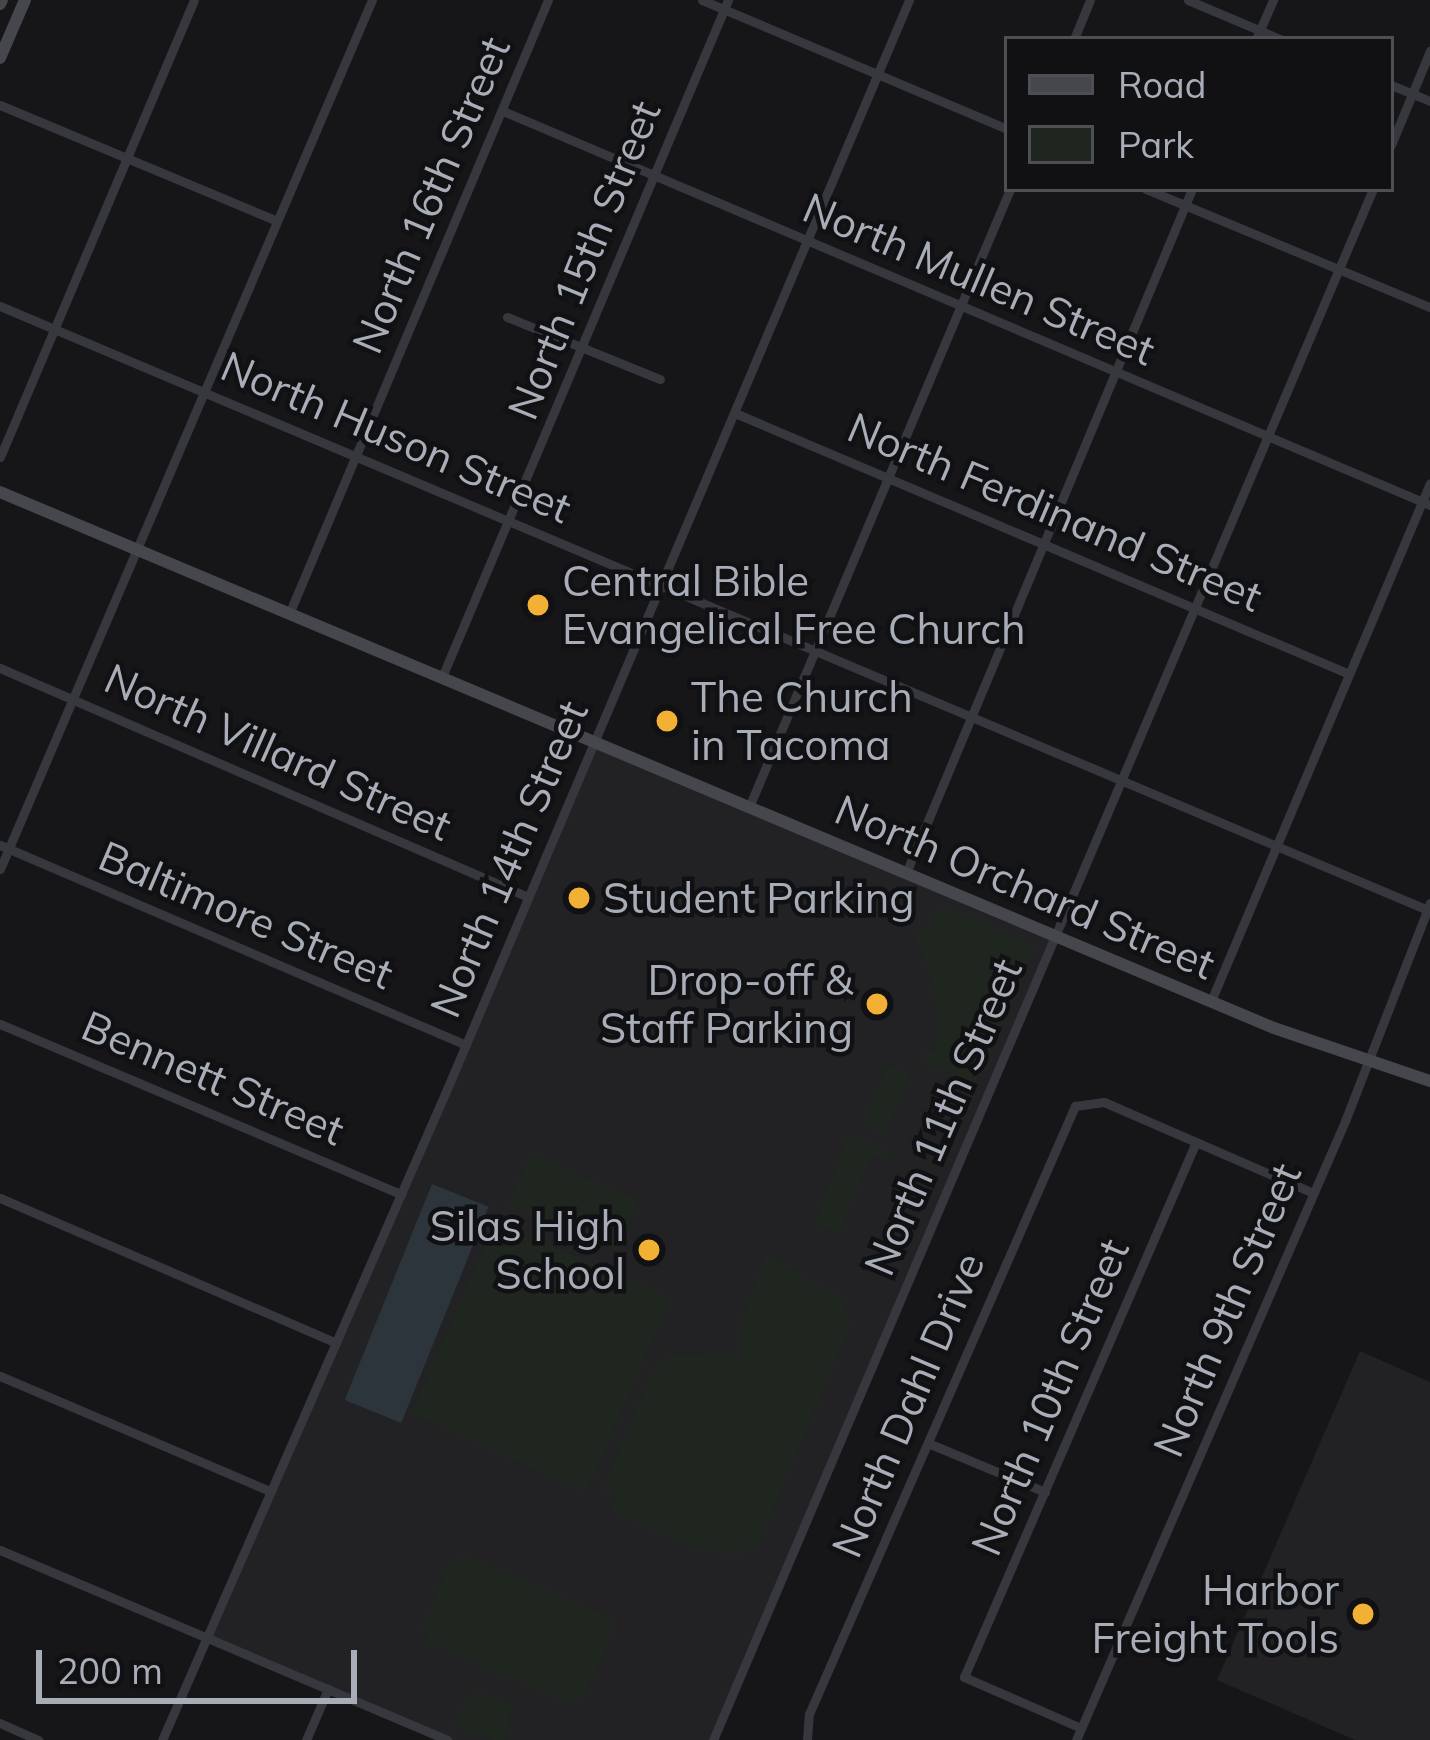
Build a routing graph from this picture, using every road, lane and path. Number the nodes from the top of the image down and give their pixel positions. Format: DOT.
graph roads {
  1 [pos="25,0"];
  2 [pos="194,0"];
  3 [pos="372,0"];
  4 [pos="548,0"];
  5 [pos="702,0"];
  6 [pos="909,0"];
  7 [pos="1090,0"];
  8 [pos="1188,0"];
  9 [pos="1273,0"];
  10 [pos="726,4"];
  11 [pos="1258,35"];
  12 [pos="1074,36"];
  13 [pos="1430,51"];
  14 [pos="0,58"];
  15 [pos="877,74"];
  16 [pos="1394,86"];
  17 [pos="1412,93"];
  18 [pos="1430,101"];
  19 [pos="0,105"];
  20 [pos="503,111"];
  21 [pos="1004,128"];
  22 [pos="1394,138"];
  23 [pos="128,158"];
  24 [pos="654,177"];
  25 [pos="1009,192"];
  26 [pos="1153,192"];
  27 [pos="1191,192"];
  28 [pos="1372,192"];
  29 [pos="1185,206"];
  30 [pos="277,221"];
  31 [pos="806,242"];
  32 [pos="1341,270"];
  33 [pos="414,279"];
  34 [pos="427,284"];
  35 [pos="0,306"];
  36 [pos="1430,307"];
  37 [pos="960,308"];
  38 [pos="507,317"];
  39 [pos="55,330"];
  40 [pos="584,348"];
  41 [pos="1115,371"];
  42 [pos="660,379"];
  43 [pos="203,393"];
  44 [pos="735,412"];
  45 [pos="1266,439"];
  46 [pos="358,456"];
  47 [pos="0,457"];
  48 [pos="888,478"];
  49 [pos="1430,483"];
  50 [pos="0,492"];
  51 [pos="1426,503"];
  52 [pos="512,520"];
  53 [pos="1045,543"];
  54 [pos="137,549"];
  55 [pos="662,585"];
  56 [pos="1197,606"];
  57 [pos="290,614"];
  58 [pos="814,651"];
  59 [pos="0,668"];
  60 [pos="1348,674"];
  61 [pos="442,677"];
  62 [pos="73,699"];
  63 [pos="970,715"];
  64 [pos="594,742"];
  65 [pos="1122,781"];
  66 [pos="749,807"];
  67 [pos="4,847"];
  68 [pos="1276,847"];
  69 [pos="0,868"];
  70 [pos="906,873"];
  71 [pos="529,897"];
  72 [pos="1429,908"];
  73 [pos="1056,936"];
  74 [pos="1211,1001"];
  75 [pos="0,1024"];
  76 [pos="466,1045"];
  77 [pos="1369,1058"];
  78 [pos="1430,1081"];
  79 [pos="1196,1142"];
  80 [pos="1313,1193"];
  81 [pos="401,1194"];
  82 [pos="0,1198"];
  83 [pos="336,1342"];
  84 [pos="0,1376"];
  85 [pos="928,1443"];
  86 [pos="270,1491"];
  87 [pos="1045,1492"];
  88 [pos="0,1550"];
  89 [pos="207,1638"];
  90 [pos="328,1689"];
  91 [pos="0,1724"];
  92 [pos="1082,1728"];
  93 [pos="442,1739"];
  94 [pos="38,1740"];
  95 [pos="162,1740"];
  96 [pos="305,1740"];
  97 [pos="713,1740"];
  98 [pos="807,1740"];
  99 [pos="1076,1740"];
  1 -- 14 [label="street"];
  2 -- 23 [label="street"];
  3 -- 30 [label="street"];
  4 -- 20 [label="street, North 16th Street"];
  5 -- 10 [label="street"];
  6 -- 15 [label="street, North 14th Street"];
  7 -- 12 [label="street"];
  8 -- 11 [label="street"];
  9 -- 11 [label="street"];
  10 -- 15 [label="street"];
  10 -- 24 [label="street, North 15th Street"];
  13 -- 17 [label="street"];
  15 -- 21 [label="street"];
  15 -- 31 [label="street, North 14th Street"];
  16 -- 17 [label="street"];
  17 -- 18 [label="street"];
  17 -- 22 [label="street"];
  19 -- 23 [label="street"];
  20 -- 24 [label="street, North Mullen Street"];
  20 -- 34 [label="street, North 16th Street"];
  23 -- 30 [label="street"];
  23 -- 39 [label="street"];
  24 -- 31 [label="street, North Mullen Street"];
  24 -- 40 [label="street, North 15th Street"];
  25 -- 37 [label="street"];
  26 -- 29 [label="street"];
  27 -- 29 [label="street"];
  28 -- 32 [label="street, North 11th Street"];
  29 -- 32 [label="street"];
  29 -- 41 [label="street"];
  30 -- 43 [label="street"];
  31 -- 37 [label="street, North Mullen Street"];
  31 -- 44 [label="street, North 14th Street"];
  32 -- 36 [label="street"];
  32 -- 45 [label="street, North 11th Street"];
  33 -- 34 [label="street"];
  34 -- 46 [label="street, North 16th Street"];
  35 -- 39 [label="street, North Huson Street"];
  37 -- 41 [label="street, North Mullen Street"];
  37 -- 48 [label="street"];
  38 -- 40 [label="street"];
  39 -- 43 [label="street, North Huson Street"];
  39 -- 47 [label="street"];
  40 -- 42 [label="street"];
  40 -- 52 [label="street, North 15th Street"];
  41 -- 45 [label="street, North Mullen Street"];
  41 -- 53 [label="street"];
  43 -- 46 [label="street, North Huson Street"];
  43 -- 54 [label="street"];
  44 -- 48 [label="street, North Ferdinand Street"];
  44 -- 55 [label="street, North 14th Street"];
  45 -- 51 [label="street, North Mullen Street"];
  45 -- 56 [label="street, North 11th Street"];
  46 -- 52 [label="street, North Huson Street"];
  46 -- 57 [label="street, North 16th Street"];
  48 -- 53 [label="street, North Ferdinand Street"];
  48 -- 58 [label="street"];
  49 -- 51 [label="street"];
  50 -- 54 [label="street, North Orchard Street"];
  51 -- 60 [label="street"];
  52 -- 55 [label="street, North Huson Street"];
  52 -- 61 [label="street, North 15th Street"];
  53 -- 56 [label="street, North Ferdinand Street"];
  53 -- 63 [label="street"];
  54 -- 57 [label="street, North Orchard Street"];
  54 -- 62 [label="street"];
  55 -- 58 [label="street, North Huson Street"];
  55 -- 64 [label="street, North 14th Street"];
  56 -- 60 [label="street, North Ferdinand Street"];
  56 -- 65 [label="street, North 11th Street"];
  57 -- 61 [label="street, North Orchard Street"];
  58 -- 63 [label="street, North Huson Street"];
  58 -- 66 [label="street"];
  59 -- 62 [label="street, North Villard Street"];
  60 -- 68 [label="street"];
  61 -- 64 [label="street, North Orchard Street"];
  62 -- 67 [label="street"];
  62 -- 71 [label="street, North Villard Street"];
  63 -- 65 [label="street, North Huson Street"];
  63 -- 70 [label="street"];
  64 -- 66 [label="street, North Orchard Street"];
  64 -- 71 [label="street, North 14th Street"];
  65 -- 68 [label="street, North Huson Street"];
  65 -- 73 [label="street, North 11th Street"];
  66 -- 70 [label="street, North Orchard Street"];
  67 -- 69 [label="street"];
  67 -- 76 [label="street, Baltimore Street"];
  68 -- 72 [label="street, North Huson Street"];
  68 -- 74 [label="street"];
  70 -- 73 [label="street, North Orchard Street"];
  71 -- 76 [label="street, North 14th Street"];
  72 -- 77 [label="street, North 9th Street"];
  73 -- 74 [label="street, North Orchard Street"];
  73 -- 97 [label="street, North 11th Street"];
  74 -- 77 [label="street, North Orchard Street"];
  75 -- 81 [label="street, Bennett Street"];
  76 -- 81 [label="street, North 14th Street"];
  77 -- 78 [label="street, North Orchard Street"];
  77 -- 80 [label="street, North 9th Street"];
  79 -- 80 [label="street"];
  79 -- 85 [label="street, North Dahl Drive"];
  79 -- 87 [label="street, North 10th Street"];
  80 -- 92 [label="street, North 9th Street"];
  81 -- 83 [label="street, North 14th Street"];
  82 -- 83 [label="street"];
  83 -- 86 [label="street, North 14th Street"];
  84 -- 86 [label="street"];
  85 -- 87 [label="street"];
  85 -- 98 [label="street, North Dahl Drive"];
  86 -- 89 [label="street, North 14th Street"];
  87 -- 92 [label="street, North 10th Street"];
  88 -- 89 [label="street"];
  89 -- 90 [label="street"];
  89 -- 95 [label="street, North 14th Street"];
  90 -- 93 [label="street"];
  90 -- 96 [label="street"];
  91 -- 94 [label="street"];
  92 -- 99 [label="street, North 9th Street"];
}
